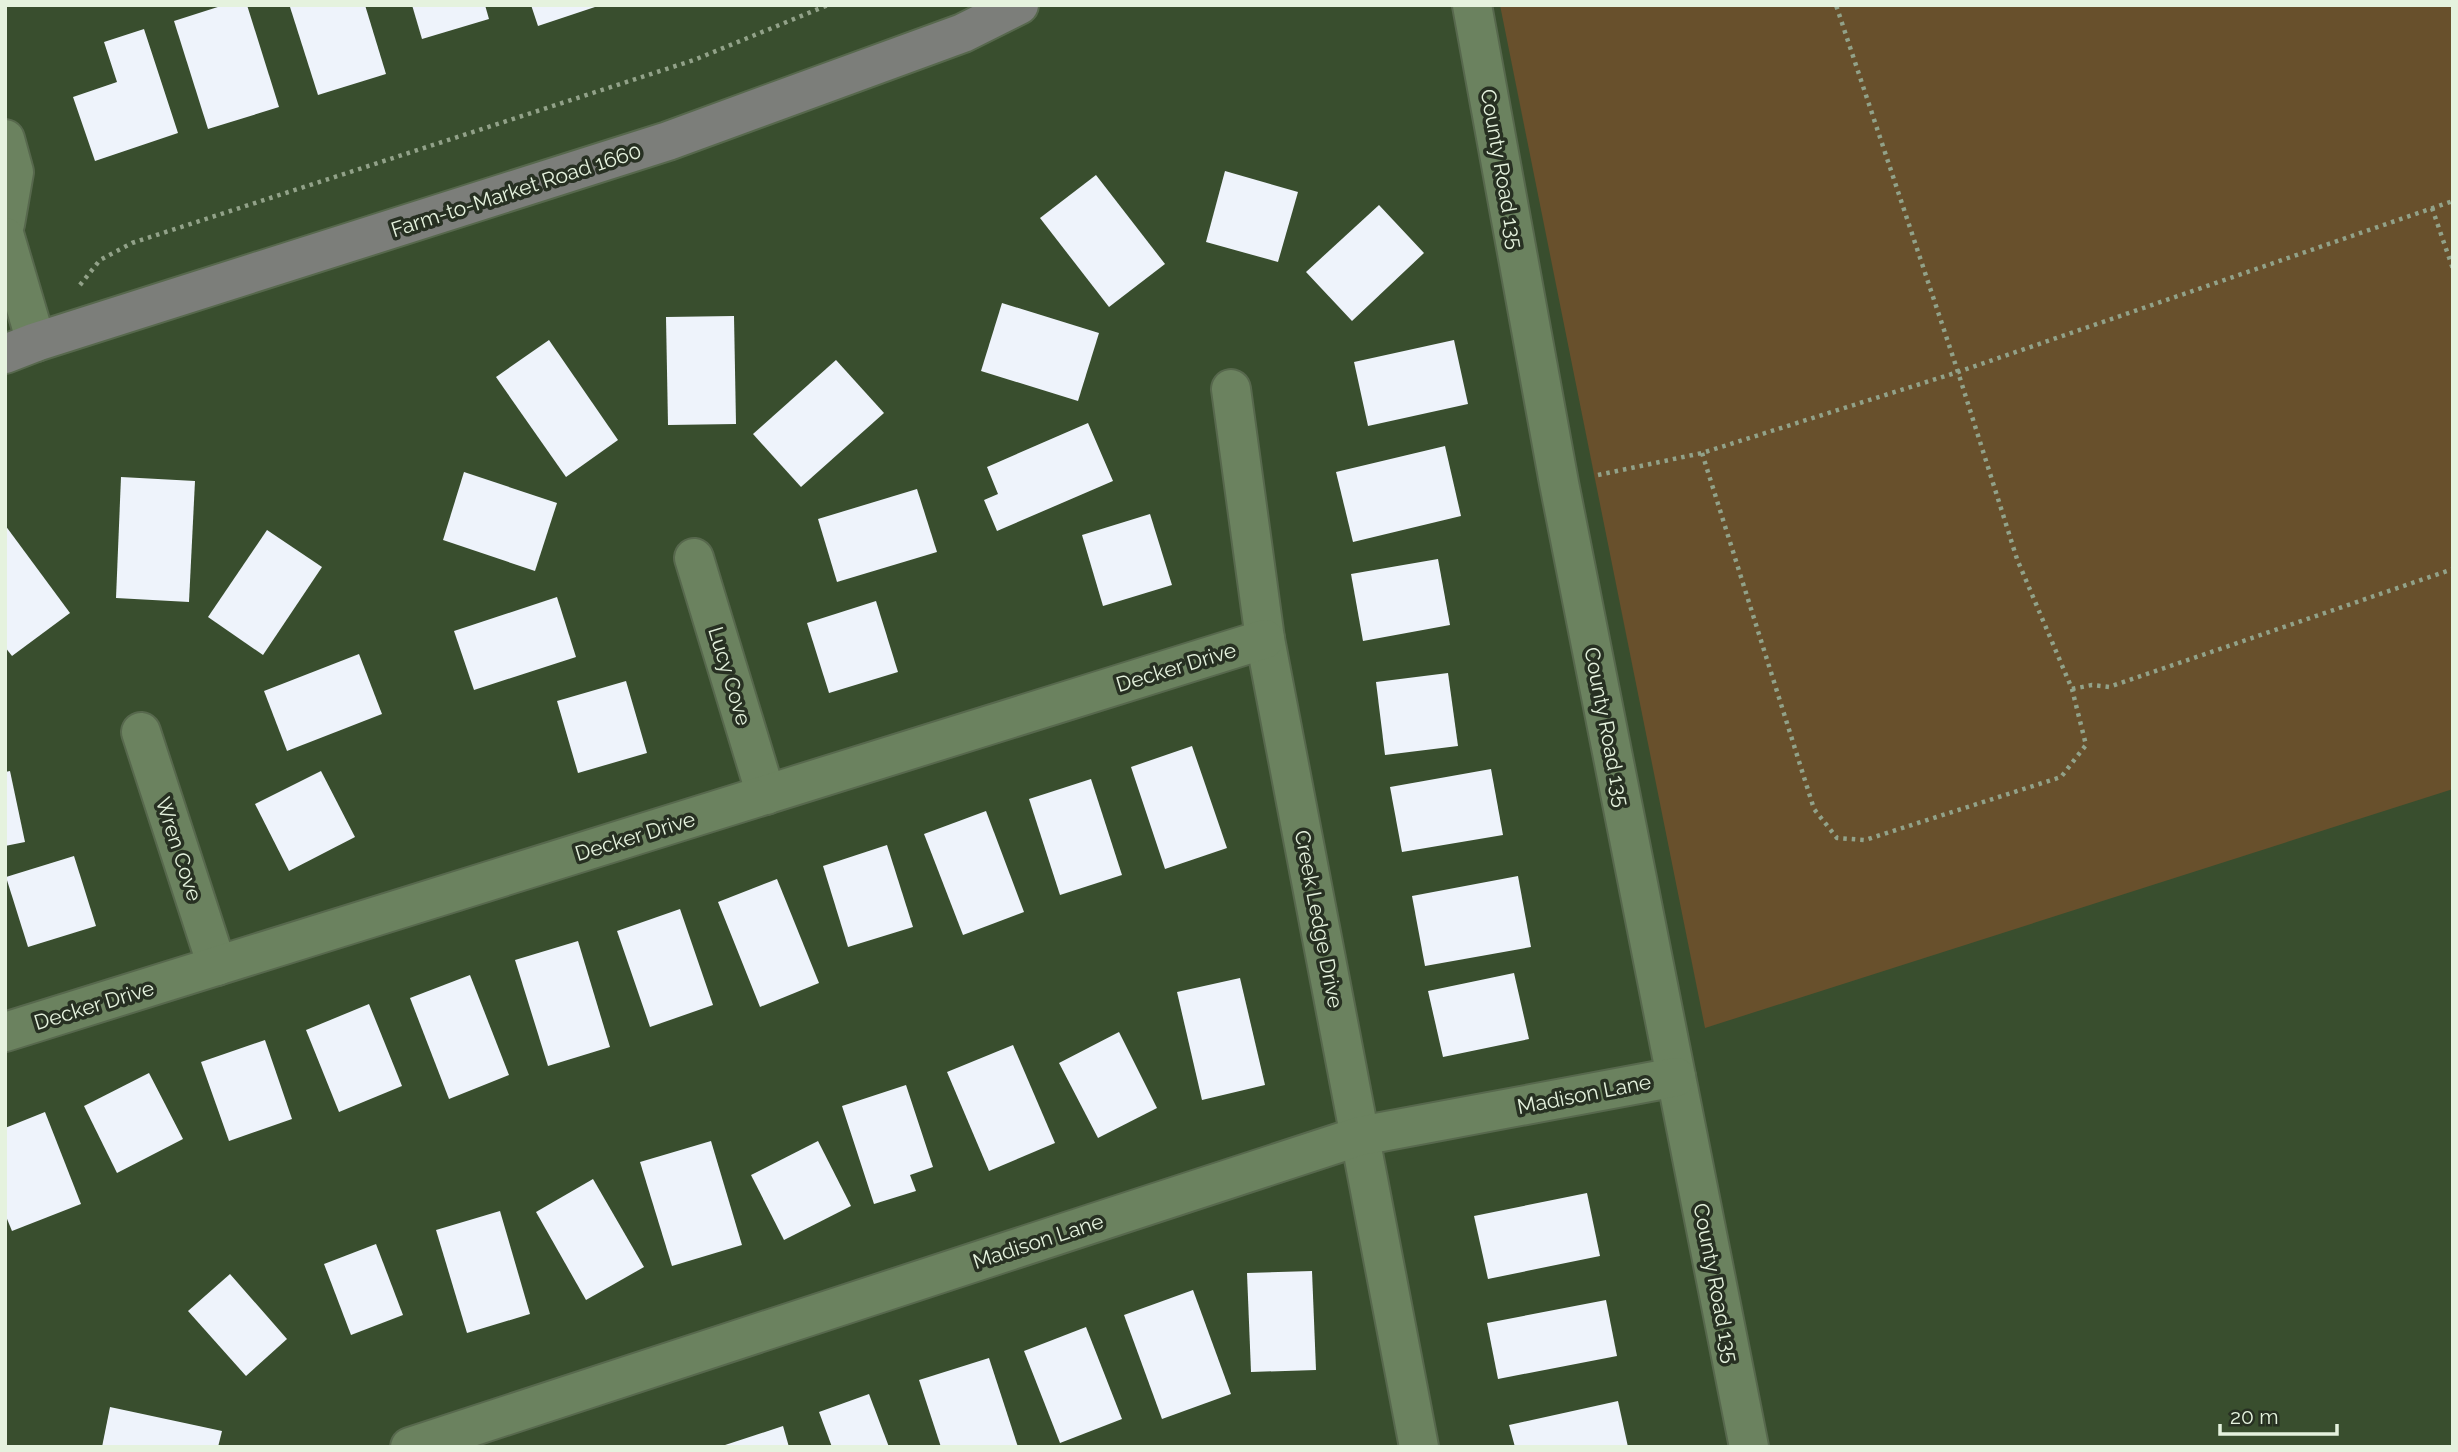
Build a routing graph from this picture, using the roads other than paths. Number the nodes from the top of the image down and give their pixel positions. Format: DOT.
graph roads {
  1 [pos="1019,5"];
  2 [pos="1472,5"];
  3 [pos="5,139"];
  4 [pos="5,224"];
  5 [pos="5,236"];
  6 [pos="21,348"];
  7 [pos="1231,388"];
  8 [pos="694,558"];
  9 [pos="1265,639"];
  10 [pos="141,732"];
  11 [pos="766,795"];
  12 [pos="217,966"];
  13 [pos="5,1032"];
  14 [pos="1676,1077"];
  15 [pos="1360,1136"];
  16 [pos="410,1447"];
  17 [pos="1419,1447"];
  18 [pos="1749,1447"];
  1 -- 6 [label="main road, Farm-to-Market Road 1660"];
  2 -- 14 [label="street, County Road 135"];
  3 -- 4 [label="street"];
  5 -- 6 [label="street"];
  7 -- 9 [label="street, Creek Ledge Drive"];
  8 -- 11 [label="street, Lucy Cove"];
  9 -- 11 [label="street, Decker Drive"];
  9 -- 15 [label="street, Creek Ledge Drive"];
  10 -- 12 [label="street, Wren Cove"];
  11 -- 12 [label="street, Decker Drive"];
  12 -- 13 [label="street, Decker Drive"];
  14 -- 15 [label="street, Madison Lane"];
  14 -- 18 [label="street, County Road 135"];
  15 -- 16 [label="street, Madison Lane"];
  15 -- 17 [label="street, Creek Ledge Drive"];
}
